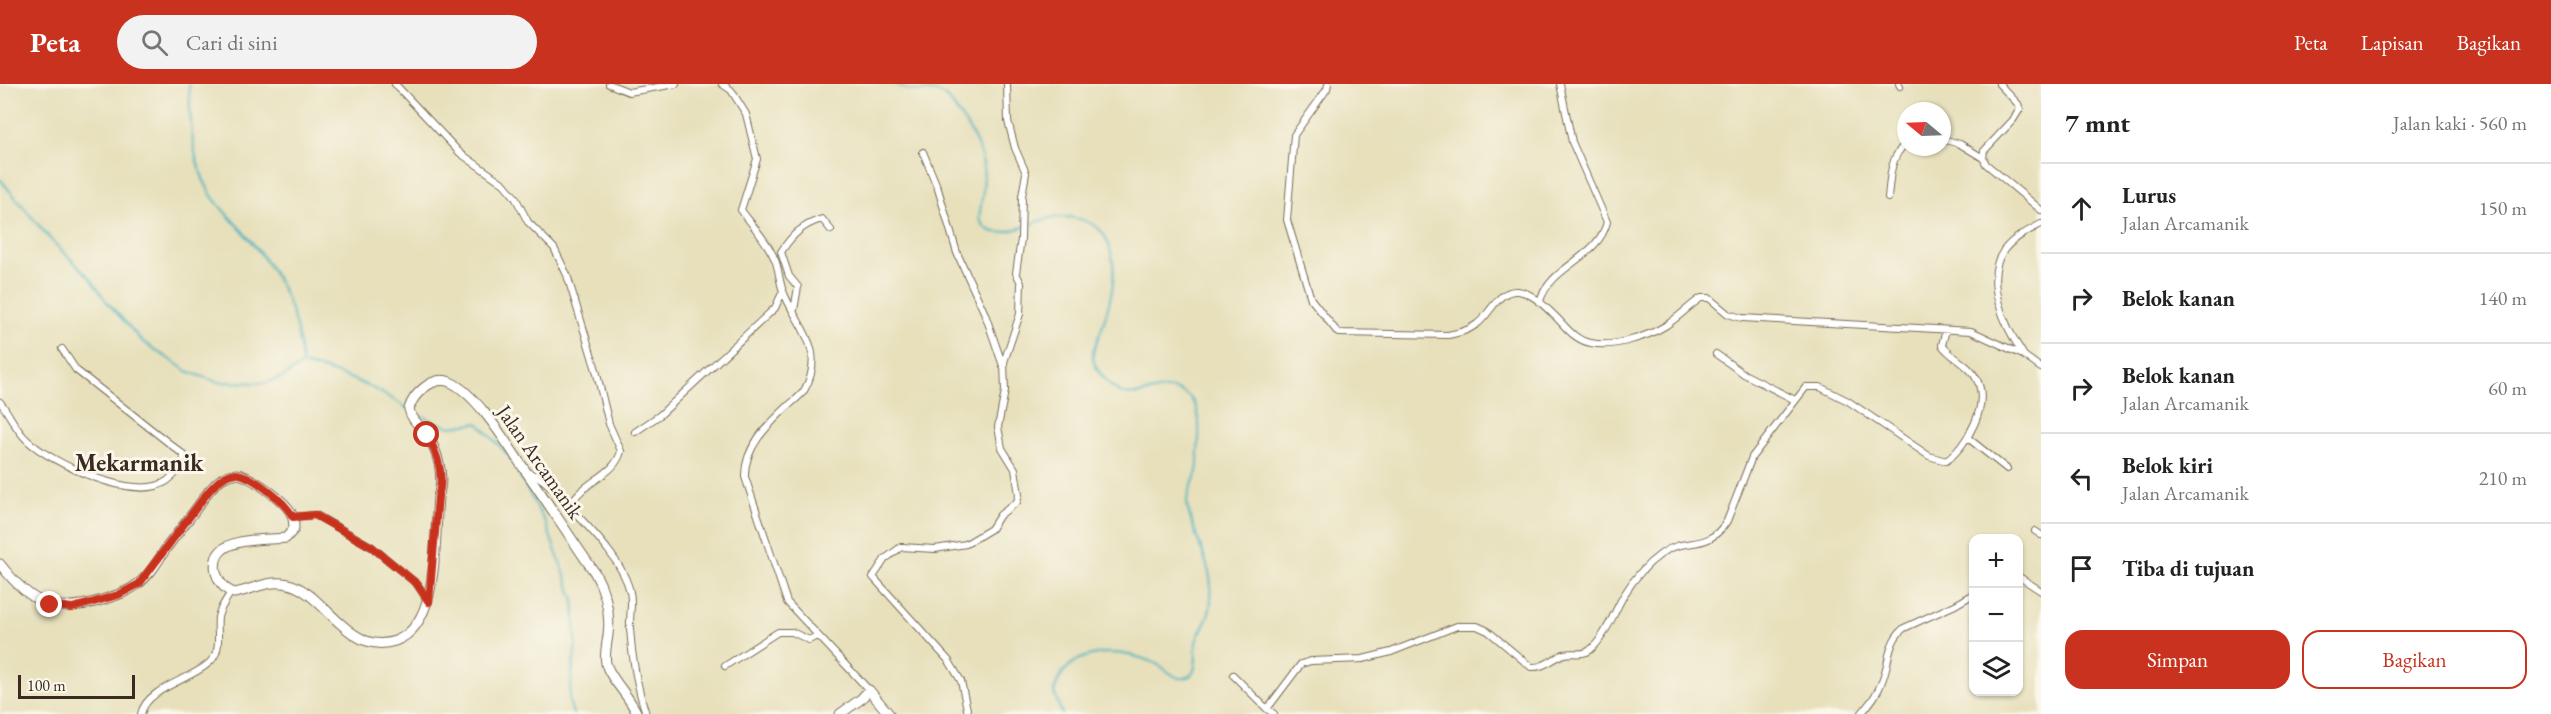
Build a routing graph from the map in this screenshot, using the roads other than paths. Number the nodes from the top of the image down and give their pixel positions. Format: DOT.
graph roads {
  1 [pos="395,84"];
  2 [pos="609,84"];
  3 [pos="676,84"];
  4 [pos="722,84"];
  5 [pos="1007,84"];
  6 [pos="1328,84"];
  7 [pos="1560,84"];
  8 [pos="1999,84"];
  9 [pos="1951,142"];
  10 [pos="923,152"];
  11 [pos="1897,153"];
  12 [pos="1983,158"];
  13 [pos="1888,198"];
  14 [pos="2041,210"];
  15 [pos="2041,224"];
  16 [pos="831,230"];
  17 [pos="783,291"];
  18 [pos="1540,301"];
  19 [pos="794,310"];
  20 [pos="1946,330"];
  21 [pos="62,349"];
  22 [pos="1716,354"];
  23 [pos="2023,355"];
  24 [pos="2041,368"];
  25 [pos="1006,372"];
  26 [pos="1795,400"];
  27 [pos="0,402"];
  28 [pos="635,432"];
  29 [pos="1968,438"];
  30 [pos="2007,469"];
  31 [pos="527,473"];
  32 [pos="568,506"];
  33 [pos="293,517"];
  34 [pos="0,564"];
  35 [pos="2023,579"];
  36 [pos="2041,591"];
  37 [pos="231,592"];
  38 [pos="1969,597"];
  39 [pos="429,602"];
  40 [pos="817,636"];
  41 [pos="725,666"];
  42 [pos="1233,675"];
  43 [pos="869,690"];
  44 [pos="1267,709"];
  45 [pos="141,714"];
  46 [pos="637,714"];
  47 [pos="646,714"];
  48 [pos="840,714"];
  49 [pos="889,714"];
  50 [pos="968,714"];
  51 [pos="1274,714"];
  52 [pos="1861,714"];
  1 -- 32 [label="street"];
  2 -- 3 [label="street"];
  4 -- 17 [label="street"];
  5 -- 25 [label="street"];
  6 -- 18 [label="street"];
  7 -- 18 [label="street"];
  8 -- 12 [label="street"];
  9 -- 12 [label="street"];
  10 -- 25 [label="street"];
  11 -- 13 [label="street"];
  12 -- 14 [label="street"];
  15 -- 23 [label="street"];
  16 -- 19 [label="street"];
  17 -- 19 [label="street"];
  17 -- 28 [label="street"];
  18 -- 20 [label="street"];
  19 -- 40 [label="street"];
  20 -- 23 [label="street"];
  20 -- 29 [label="street"];
  21 -- 27 [label="street"];
  22 -- 26 [label="street"];
  23 -- 24 [label="street"];
  25 -- 50 [label="street"];
  26 -- 29 [label="street"];
  26 -- 44 [label="street"];
  29 -- 30 [label="street"];
  31 -- 32 [label="street"];
  31 -- 39 [label="street, Jalan Arcamanik"];
  31 -- 46 [label="street, Jalan Arcamanik"];
  32 -- 47 [label="street"];
  33 -- 34 [label="street"];
  33 -- 37 [label="street"];
  33 -- 39 [label="street"];
  35 -- 36 [label="street"];
  37 -- 39 [label="street, Jalan Arcamanik"];
  37 -- 45 [label="street"];
  38 -- 52 [label="street"];
  40 -- 41 [label="street"];
  40 -- 43 [label="street"];
  42 -- 44 [label="street"];
  43 -- 48 [label="street"];
  43 -- 49 [label="street"];
  44 -- 51 [label="street"];
}
